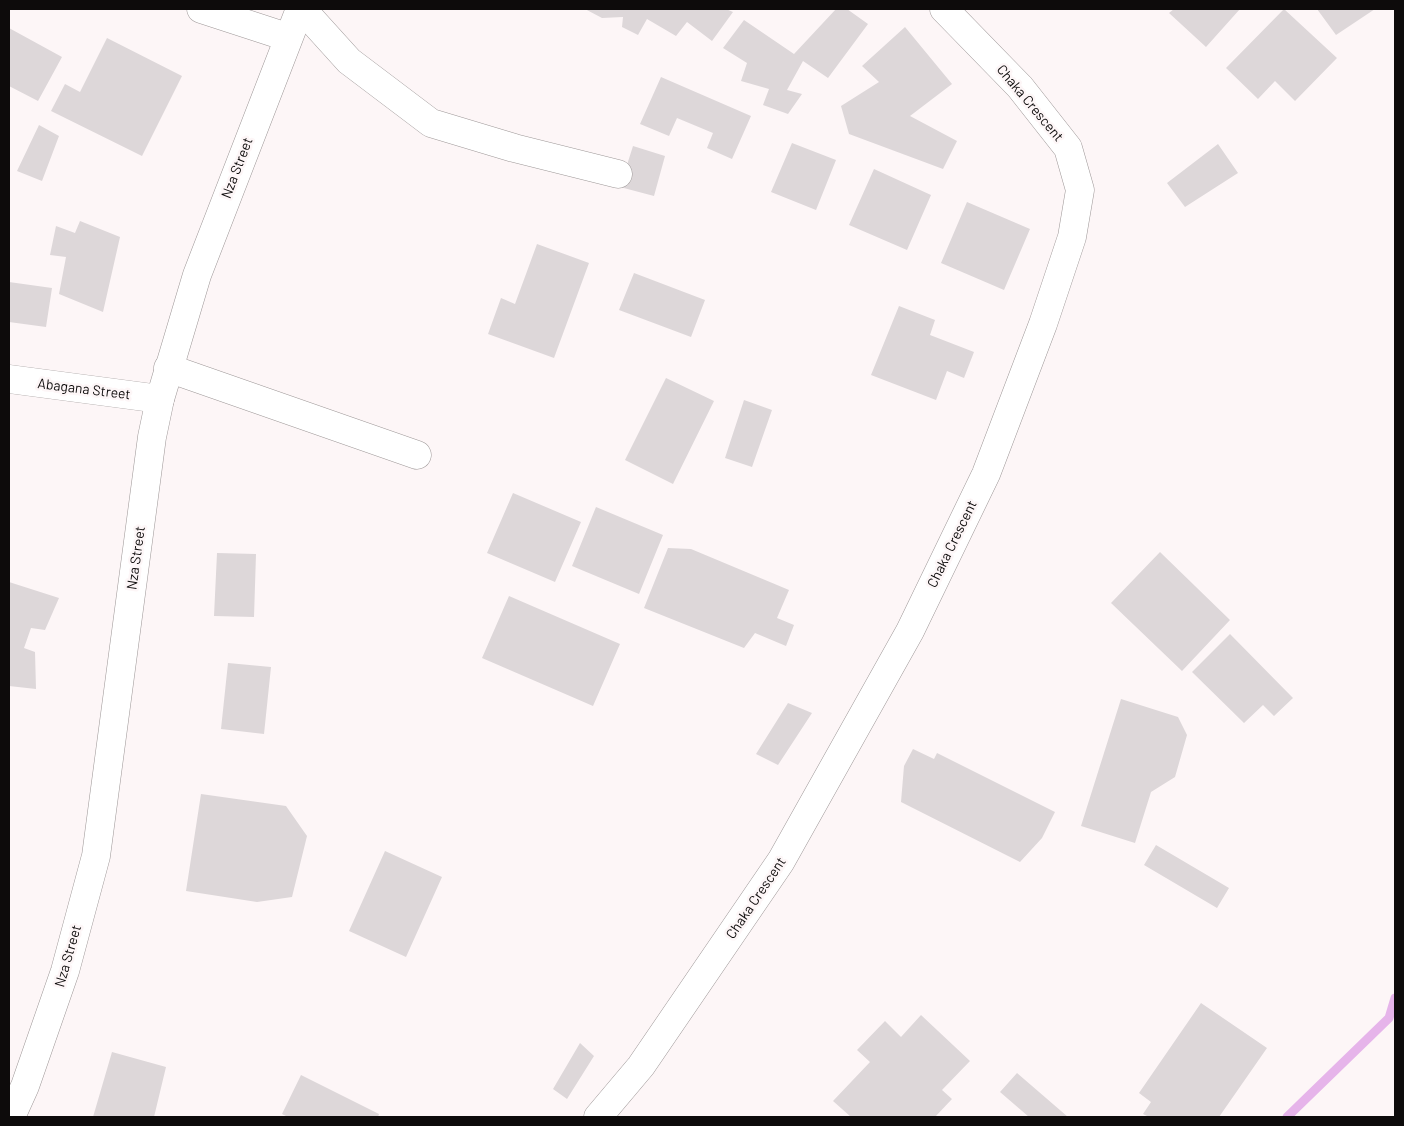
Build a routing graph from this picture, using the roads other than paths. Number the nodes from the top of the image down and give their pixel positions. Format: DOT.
graph roads {
  1 [pos="201,9"];
  2 [pos="301,9"];
  3 [pos="944,9"];
  4 [pos="287,37"];
  5 [pos="618,174"];
  6 [pos="168,368"];
  7 [pos="9,379"];
  8 [pos="160,399"];
  9 [pos="418,455"];
  10 [pos="11,1117"];
  11 [pos="598,1117"];
  1 -- 4 [label="street"];
  2 -- 4 [label="street, Nza Street"];
  2 -- 5 [label="street"];
  3 -- 11 [label="street, Chaka Crescent"];
  4 -- 6 [label="street, Nza Street"];
  6 -- 8 [label="street, Nza Street"];
  6 -- 9 [label="street"];
  7 -- 8 [label="street, Abagana Street"];
  8 -- 10 [label="street, Nza Street"];
}
